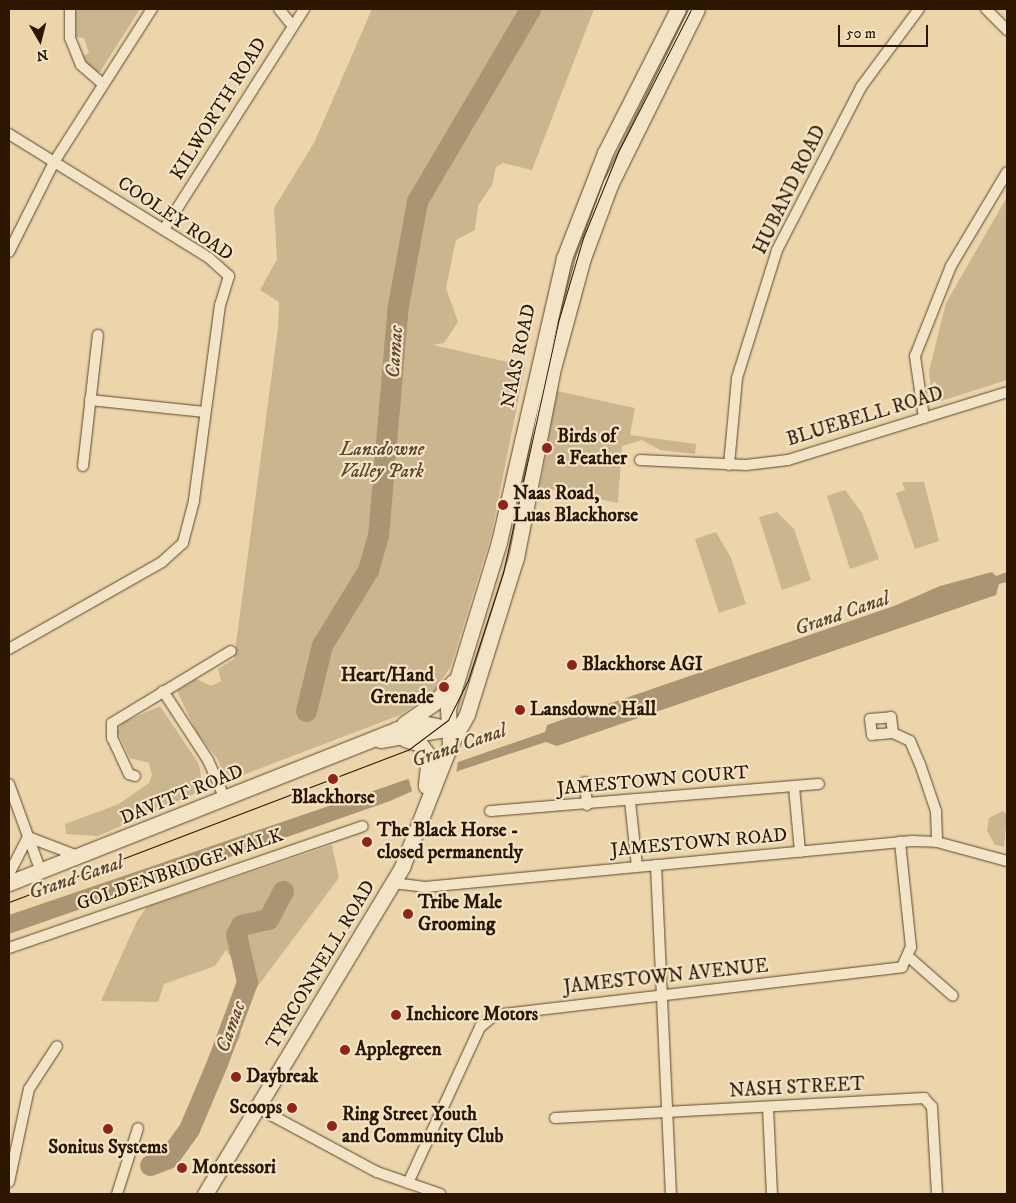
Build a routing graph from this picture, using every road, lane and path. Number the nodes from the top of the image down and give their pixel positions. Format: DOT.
graph roads {
  1 [pos="70,9"];
  2 [pos="152,9"];
  3 [pos="279,9"];
  4 [pos="304,9"];
  5 [pos="678,9"];
  6 [pos="697,9"];
  7 [pos="919,9"];
  8 [pos="986,9"];
  9 [pos="293,26"];
  10 [pos="1007,30"];
  11 [pos="103,84"];
  12 [pos="9,134"];
  13 [pos="54,162"];
  14 [pos="1007,172"];
  15 [pos="164,229"];
  16 [pos="9,252"];
  17 [pos="98,335"];
  18 [pos="1007,392"];
  19 [pos="90,400"];
  20 [pos="204,412"];
  21 [pos="924,418"];
  22 [pos="640,460"];
  23 [pos="729,465"];
  24 [pos="83,466"];
  25 [pos="9,649"];
  26 [pos="231,651"];
  27 [pos="455,679"];
  28 [pos="163,691"];
  29 [pos="893,733"];
  30 [pos="401,734"];
  31 [pos="450,738"];
  32 [pos="436,766"];
  33 [pos="135,776"];
  34 [pos="585,782"];
  35 [pos="9,784"];
  36 [pos="819,784"];
  37 [pos="794,787"];
  38 [pos="225,799"];
  39 [pos="630,801"];
  40 [pos="587,806"];
  41 [pos="490,811"];
  42 [pos="363,826"];
  43 [pos="28,837"];
  44 [pos="900,842"];
  45 [pos="937,842"];
  46 [pos="800,852"];
  47 [pos="82,858"];
  48 [pos="1007,861"];
  49 [pos="656,865"];
  50 [pos="636,866"];
  51 [pos="41,872"];
  52 [pos="9,874"];
  53 [pos="9,883"];
  54 [pos="393,883"];
  55 [pos="9,948"];
  56 [pos="910,958"];
  57 [pos="664,995"];
  58 [pos="953,996"];
  59 [pos="57,1046"];
  60 [pos="768,1107"];
  61 [pos="258,1108"];
  62 [pos="666,1112"];
  63 [pos="555,1118"];
  64 [pos="138,1128"];
  65 [pos="9,1182"];
  66 [pos="408,1183"];
  67 [pos="117,1194"];
  68 [pos="205,1194"];
  69 [pos="440,1194"];
  70 [pos="671,1194"];
  71 [pos="772,1194"];
  72 [pos="938,1194"];
  1 -- 11 [label="street"];
  2 -- 11 [label="street"];
  3 -- 9 [label="street"];
  4 -- 9 [label="street, KILWORTH ROAD"];
  5 -- 27 [label="main road, NAAS ROAD"];
  6 -- 31 [label="main road, NAAS ROAD"];
  7 -- 23 [label="street, HUBAND ROAD"];
  8 -- 10 [label="street"];
  9 -- 15 [label="street, KILWORTH ROAD"];
  11 -- 13 [label="street"];
  12 -- 13 [label="street, COOLEY ROAD"];
  13 -- 15 [label="street, COOLEY ROAD"];
  13 -- 16 [label="street"];
  14 -- 21 [label="street"];
  15 -- 20 [label="street, COOLEY ROAD"];
  17 -- 19 [label="street"];
  18 -- 21 [label="street, BLUEBELL ROAD"];
  19 -- 20 [label="street"];
  19 -- 24 [label="street"];
  20 -- 25 [label="street, COOLEY ROAD"];
  21 -- 23 [label="street, BLUEBELL ROAD"];
  22 -- 23 [label="street, BLUEBELL ROAD"];
  26 -- 28 [label="street"];
  27 -- 30 [label="main road"];
  27 -- 31 [label="main road, NAAS ROAD"];
  28 -- 33 [label="street"];
  28 -- 38 [label="street"];
  29 -- 45 [label="street"];
  30 -- 31 [label="main road, DAVITT ROAD"];
  30 -- 32 [label="main road"];
  30 -- 38 [label="main road, DAVITT ROAD"];
  31 -- 32 [label="main road, TYRCONNELL ROAD"];
  32 -- 54 [label="main road, TYRCONNELL ROAD"];
  34 -- 40 [label="street"];
  35 -- 43 [label="street"];
  36 -- 37 [label="street, JAMESTOWN COURT"];
  37 -- 39 [label="street, JAMESTOWN COURT"];
  37 -- 46 [label="street"];
  38 -- 47 [label="main road, DAVITT ROAD"];
  39 -- 40 [label="street, JAMESTOWN COURT"];
  39 -- 50 [label="street"];
  40 -- 41 [label="street, JAMESTOWN COURT"];
  42 -- 55 [label="street, GOLDENBRIDGE WALK"];
  43 -- 47 [label="street"];
  43 -- 51 [label="street"];
  43 -- 52 [label="street"];
  44 -- 45 [label="street, JAMESTOWN ROAD"];
  44 -- 46 [label="street, JAMESTOWN ROAD"];
  44 -- 56 [label="street"];
  45 -- 48 [label="street, JAMESTOWN ROAD"];
  46 -- 49 [label="street, JAMESTOWN ROAD"];
  47 -- 51 [label="main road, DAVITT ROAD"];
  49 -- 50 [label="street, JAMESTOWN ROAD"];
  49 -- 57 [label="street"];
  50 -- 54 [label="street, JAMESTOWN ROAD"];
  51 -- 53 [label="main road, DAVITT ROAD"];
  54 -- 61 [label="main road, TYRCONNELL ROAD"];
  56 -- 57 [label="street, JAMESTOWN AVENUE"];
  56 -- 58 [label="street"];
  57 -- 62 [label="street"];
  57 -- 66 [label="street, JAMESTOWN AVENUE"];
  59 -- 65 [label="street"];
  60 -- 62 [label="street, NASH STREET"];
  60 -- 71 [label="street"];
  60 -- 72 [label="street, NASH STREET"];
  61 -- 66 [label="street"];
  61 -- 68 [label="main road, TYRCONNELL ROAD"];
  62 -- 63 [label="street, NASH STREET"];
  62 -- 70 [label="street"];
  64 -- 67 [label="street"];
  66 -- 69 [label="street"];
}
